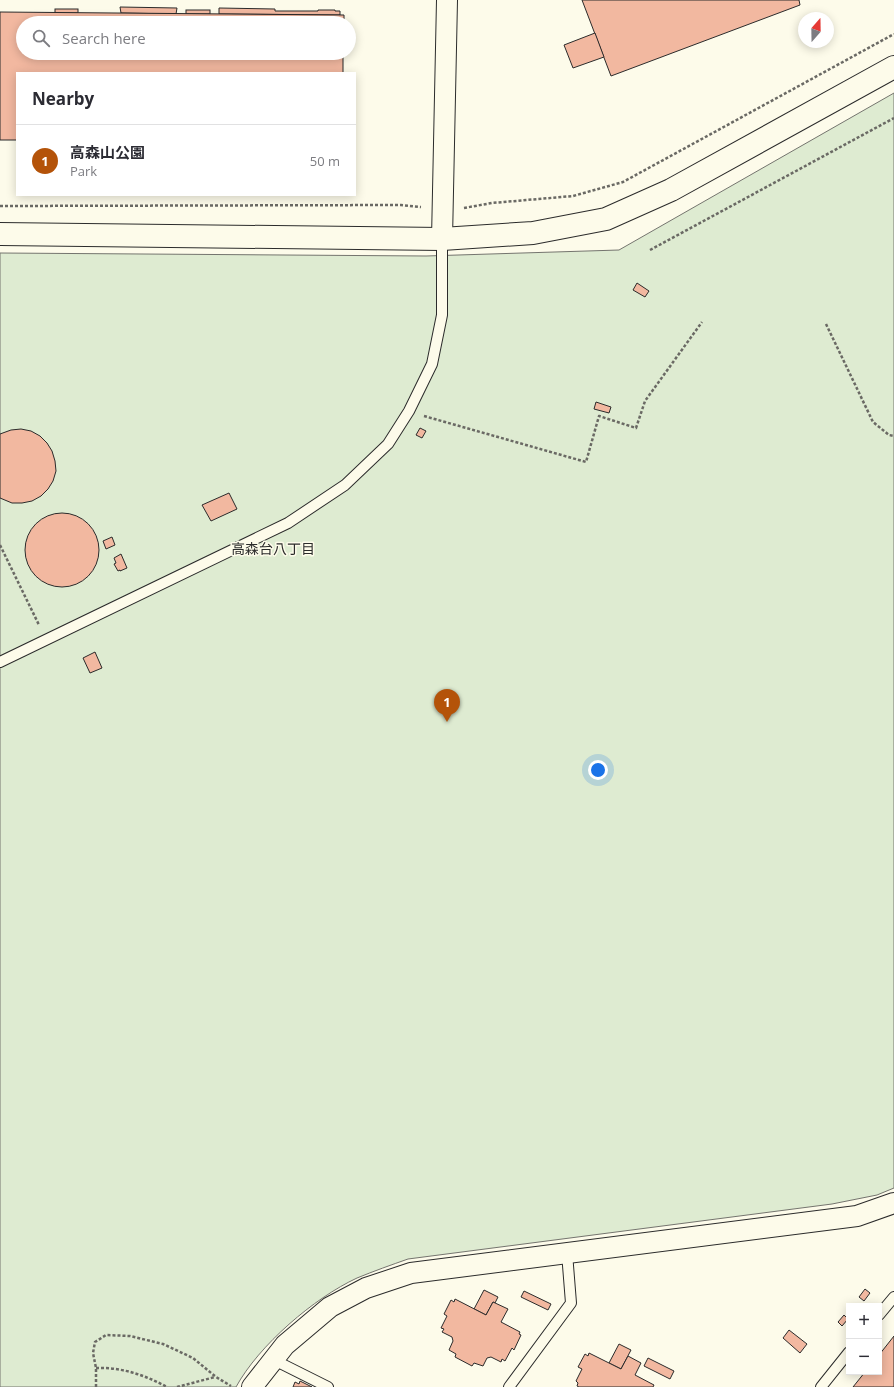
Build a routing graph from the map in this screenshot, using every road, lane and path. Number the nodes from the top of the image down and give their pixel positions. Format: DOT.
graph roads {
  1 [pos="447,0"];
  2 [pos="894,67"];
  3 [pos="894,118"];
  4 [pos="0,234"];
  5 [pos="442,239"];
  6 [pos="650,250"];
  7 [pos="702,322"];
  8 [pos="826,324"];
  9 [pos="409,411"];
  10 [pos="894,436"];
  11 [pos="0,545"];
  12 [pos="47,640"];
  13 [pos="0,662"];
  14 [pos="894,1203"];
  15 [pos="566,1253"];
  16 [pos="894,1297"];
  17 [pos="882,1311"];
  18 [pos="846,1356"];
  19 [pos="274,1360"];
  20 [pos="96,1368"];
  21 [pos="216,1377"];
  22 [pos="96,1387"];
  23 [pos="167,1387"];
  24 [pos="177,1387"];
  25 [pos="233,1387"];
  26 [pos="252,1387"];
  27 [pos="328,1387"];
  28 [pos="509,1387"];
  29 [pos="821,1387"];
  1 -- 5 [label="street"];
  2 -- 5 [label="street"];
  3 -- 6 [label="path"];
  4 -- 5 [label="street"];
  5 -- 9 [label="lane"];
  7 -- 9 [label="path"];
  8 -- 10 [label="path"];
  9 -- 12 [label="lane"];
  11 -- 12 [label="path"];
  12 -- 13 [label="lane"];
  14 -- 15 [label="street"];
  15 -- 19 [label="street"];
  15 -- 28 [label="lane"];
  16 -- 17 [label="lane"];
  18 -- 29 [label="lane"];
  19 -- 26 [label="street"];
  19 -- 27 [label="lane"];
  20 -- 21 [label="path"];
  20 -- 22 [label="path"];
  20 -- 23 [label="path"];
  21 -- 24 [label="path"];
  21 -- 25 [label="path"];
}
